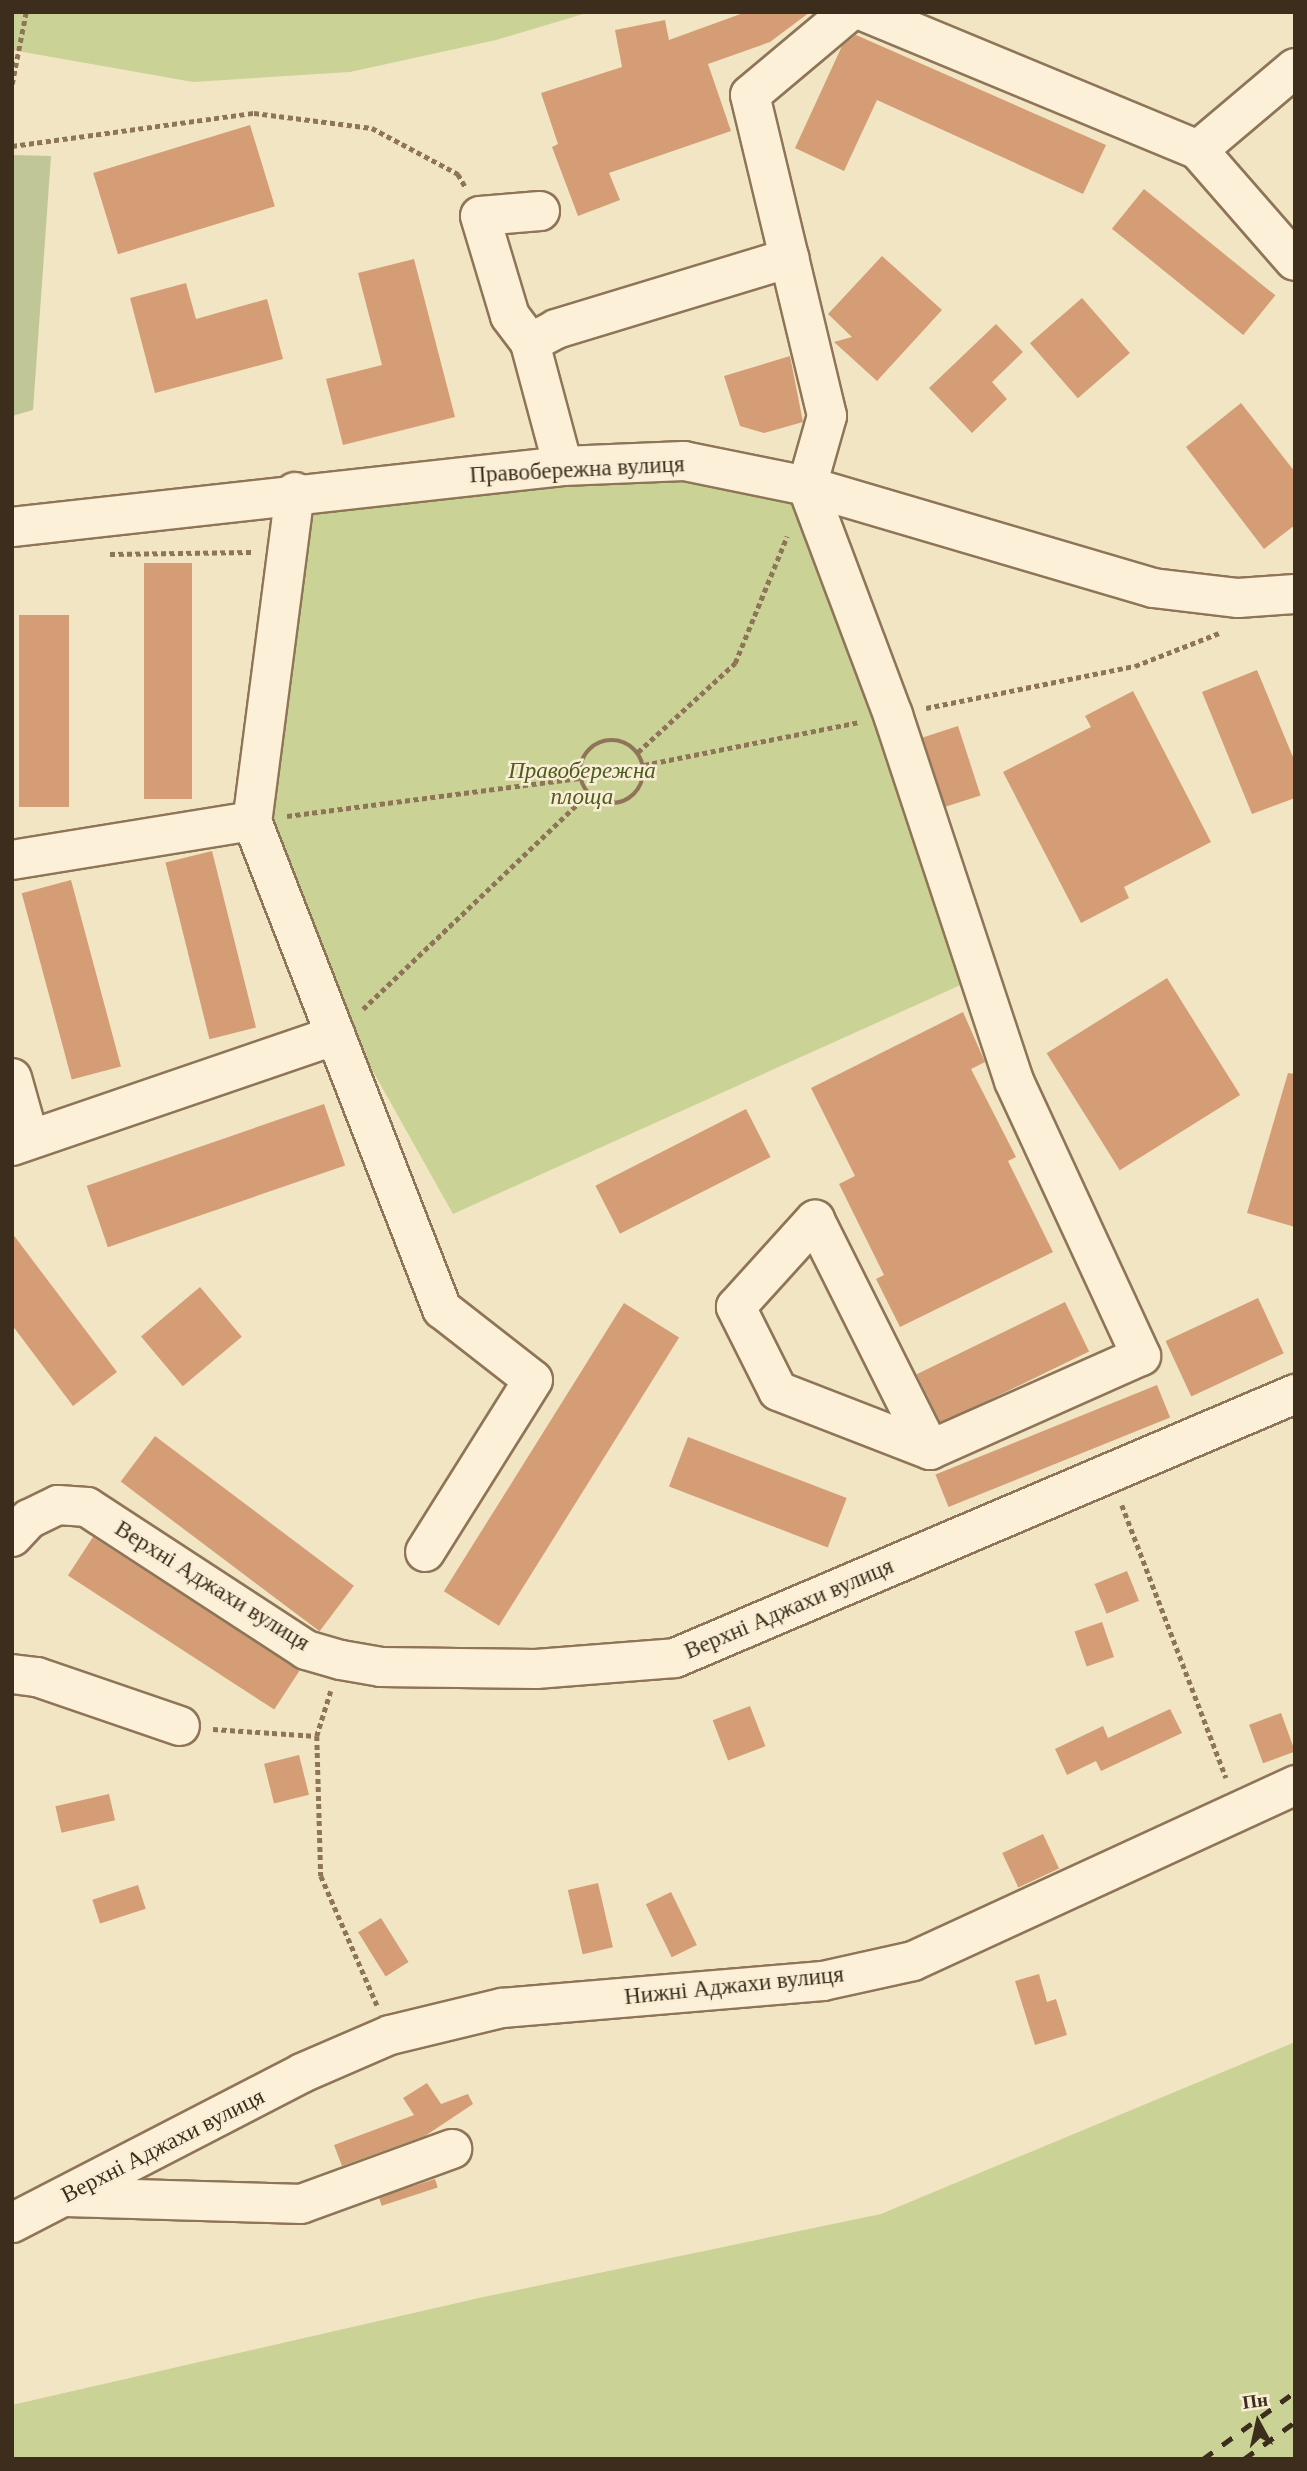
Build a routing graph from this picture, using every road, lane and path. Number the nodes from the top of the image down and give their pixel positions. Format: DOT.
graph roads {
  1 [pos="26,12"];
  2 [pos="849,12"];
  3 [pos="865,12"];
  4 [pos="1295,68"];
  5 [pos="12,84"];
  6 [pos="12,146"];
  7 [pos="1198,150"];
  8 [pos="540,211"];
  9 [pos="480,216"];
  10 [pos="789,258"];
  11 [pos="1295,261"];
  12 [pos="530,343"];
  13 [pos="563,466"];
  14 [pos="807,486"];
  15 [pos="295,492"];
  16 [pos="12,527"];
  17 [pos="287,552"];
  18 [pos="107,554"];
  19 [pos="1295,594"];
  20 [pos="1233,627"];
  21 [pos="893,715"];
  22 [pos="638,752"];
  23 [pos="644,765"];
  24 [pos="580,778"];
  25 [pos="588,794"];
  26 [pos="252,821"];
  27 [pos="12,860"];
  28 [pos="336,1035"];
  29 [pos="12,1078"];
  30 [pos="21,1142"];
  31 [pos="1295,1394"];
  32 [pos="930,1450"];
  33 [pos="1110,1473"];
  34 [pos="12,1537"];
  35 [pos="425,1552"];
  36 [pos="341,1660"];
  37 [pos="12,1674"];
  38 [pos="180,1726"];
  39 [pos="317,1737"];
  40 [pos="1295,1785"];
  41 [pos="1238,1812"];
  42 [pos="372,1994"];
  43 [pos="390,2035"];
  44 [pos="452,2149"];
  45 [pos="63,2197"];
  46 [pos="12,2223"];
  1 -- 5 [label="path"];
  2 -- 10 [label="street"];
  3 -- 7 [label="street"];
  4 -- 7 [label="street"];
  6 -- 9 [label="path"];
  7 -- 11 [label="street"];
  8 -- 9 [label="street"];
  9 -- 12 [label="street"];
  10 -- 12 [label="street"];
  10 -- 14 [label="street"];
  12 -- 13 [label="street"];
  13 -- 14 [label="street, Правобережна вулиця"];
  13 -- 15 [label="street, Правобережна вулиця"];
  14 -- 19 [label="street, Правобережна вулиця"];
  14 -- 21 [label="street"];
  14 -- 22 [label="path"];
  15 -- 16 [label="street, Правобережна вулиця"];
  15 -- 17 [label="street"];
  17 -- 18 [label="path"];
  17 -- 26 [label="street"];
  20 -- 21 [label="path"];
  21 -- 23 [label="path"];
  21 -- 32 [label="street"];
  22 -- 23 [label="path"];
  22 -- 24 [label="path"];
  23 -- 25 [label="path"];
  24 -- 25 [label="path"];
  24 -- 26 [label="path"];
  25 -- 28 [label="path"];
  26 -- 27 [label="street"];
  26 -- 28 [label="street"];
  28 -- 30 [label="street"];
  28 -- 35 [label="street"];
  29 -- 30 [label="street"];
  31 -- 33 [label="street, Верхні Аджахи вулиця"];
  32 -- 32 [label="street"];
  33 -- 36 [label="street, Верхні Аджахи вулиця"];
  33 -- 41 [label="path"];
  34 -- 36 [label="street, Верхні Аджахи вулиця"];
  36 -- 39 [label="path"];
  37 -- 38 [label="street"];
  38 -- 39 [label="path"];
  39 -- 42 [label="path"];
  40 -- 41 [label="street, Нижні Аджахи вулиця"];
  41 -- 43 [label="street, Нижні Аджахи вулиця"];
  43 -- 45 [label="street, Верхні Аджахи вулиця"];
  44 -- 45 [label="street"];
  45 -- 46 [label="street, Верхні Аджахи вулиця"];
}
